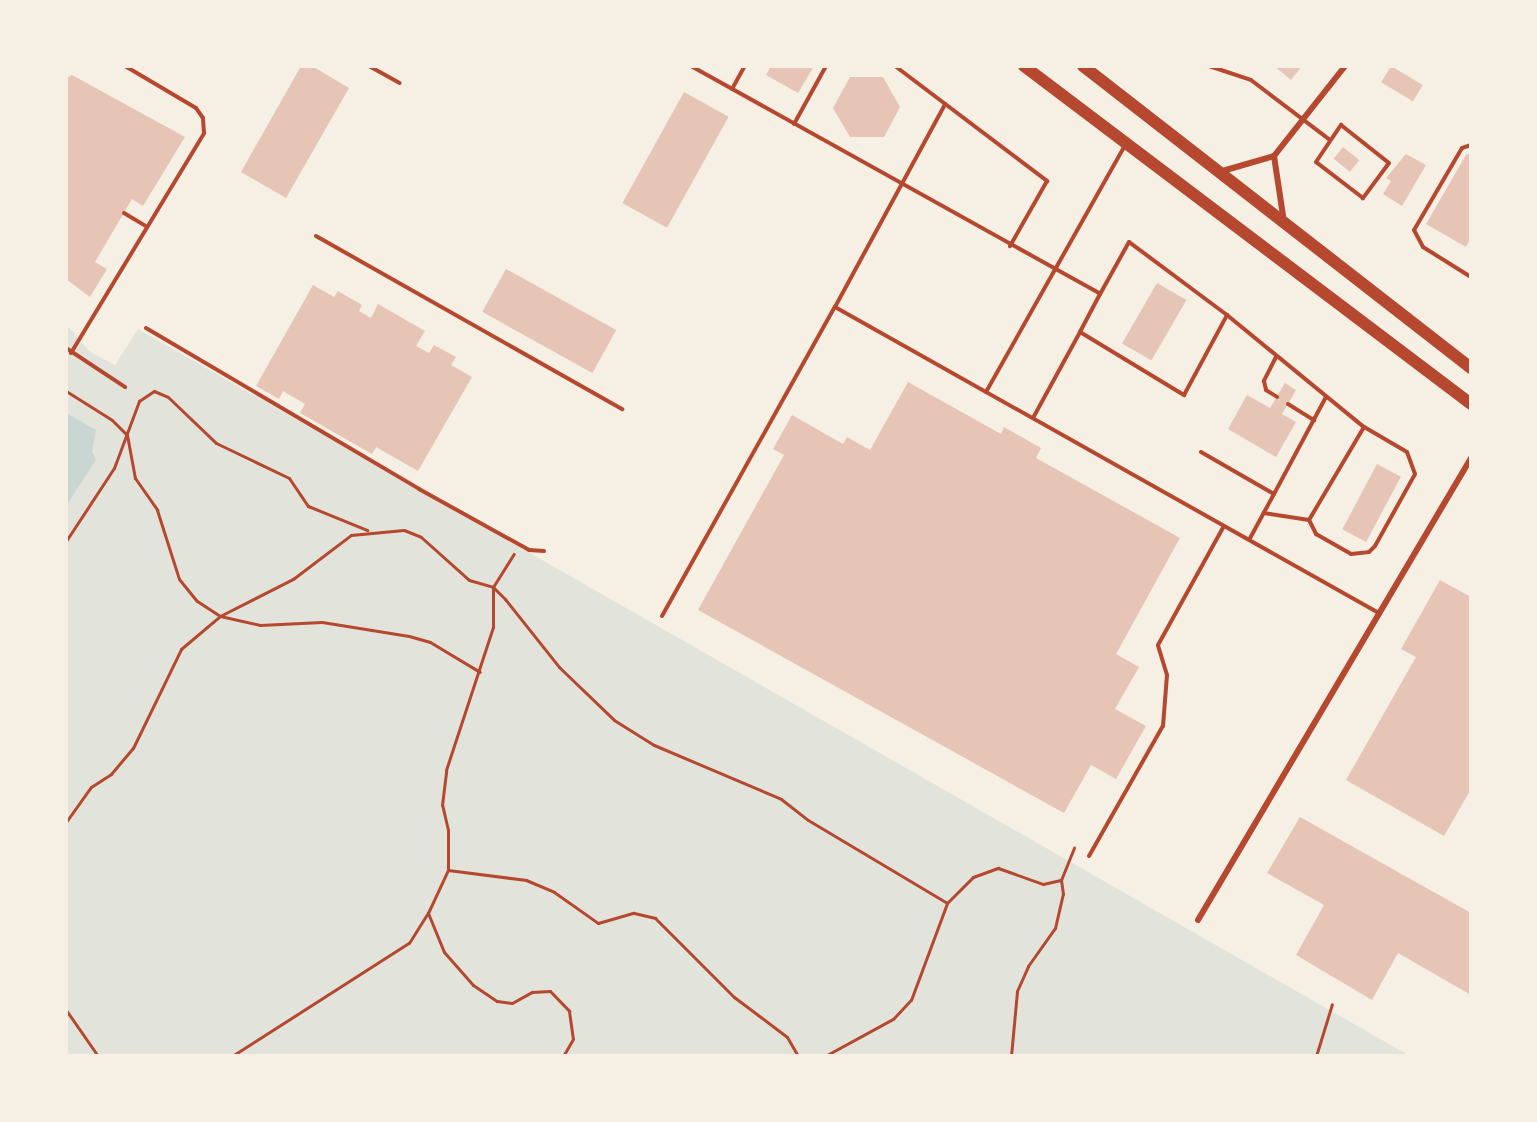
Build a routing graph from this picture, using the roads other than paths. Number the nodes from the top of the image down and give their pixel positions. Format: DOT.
graph roads {
  1 [pos="124,66"];
  2 [pos="369,66"];
  3 [pos="691,66"];
  4 [pos="745,66"];
  5 [pos="826,66"];
  6 [pos="896,66"];
  7 [pos="1024,66"];
  8 [pos="1083,66"];
  9 [pos="1209,66"];
  10 [pos="1345,66"];
  11 [pos="400,83"];
  12 [pos="732,89"];
  13 [pos="945,104"];
  14 [pos="1305,120"];
  15 [pos="794,124"];
  16 [pos="1330,140"];
  17 [pos="1125,144"];
  18 [pos="1471,145"];
  19 [pos="1274,156"];
  20 [pos="1219,172"];
  21 [pos="902,185"];
  22 [pos="124,213"];
  23 [pos="1284,223"];
  24 [pos="147,227"];
  25 [pos="316,236"];
  26 [pos="1010,246"];
  27 [pos="1054,270"];
  28 [pos="1471,277"];
  29 [pos="1100,294"];
  30 [pos="835,307"];
  31 [pos="1227,315"];
  32 [pos="146,328"];
  33 [pos="1080,332"];
  34 [pos="66,348"];
  35 [pos="71,353"];
  36 [pos="1276,357"];
  37 [pos="1471,368"];
  38 [pos="125,387"];
  39 [pos="986,392"];
  40 [pos="1277,397"];
  41 [pos="1326,397"];
  42 [pos="1288,404"];
  43 [pos="1471,404"];
  44 [pos="622,409"];
  45 [pos="1033,418"];
  46 [pos="1314,420"];
  47 [pos="1364,427"];
  48 [pos="1201,452"];
  49 [pos="1471,458"];
  50 [pos="1274,494"];
  51 [pos="1264,513"];
  52 [pos="1309,520"];
  53 [pos="1224,526"];
  54 [pos="1249,540"];
  55 [pos="544,551"];
  56 [pos="1379,613"];
  57 [pos="662,616"];
  58 [pos="1089,856"];
  59 [pos="1198,920"];
  1 -- 24 [label="lane"];
  2 -- 11 [label="lane"];
  3 -- 12 [label="lane"];
  4 -- 12 [label="lane"];
  5 -- 15 [label="lane"];
  6 -- 13 [label="lane"];
  7 -- 17 [label="main road"];
  8 -- 20 [label="main road"];
  9 -- 14 [label="lane"];
  10 -- 14 [label="street"];
  12 -- 15 [label="lane"];
  13 -- 21 [label="lane"];
  13 -- 26 [label="lane"];
  14 -- 16 [label="lane"];
  14 -- 19 [label="street"];
  15 -- 21 [label="lane"];
  16 -- 16 [label="lane"];
  17 -- 27 [label="lane"];
  17 -- 43 [label="main road"];
  18 -- 28 [label="lane"];
  19 -- 20 [label="street"];
  19 -- 23 [label="street"];
  20 -- 23 [label="main road"];
  21 -- 26 [label="lane"];
  21 -- 30 [label="lane"];
  22 -- 24 [label="lane"];
  23 -- 37 [label="main road"];
  24 -- 35 [label="lane"];
  25 -- 44 [label="lane"];
  26 -- 27 [label="lane"];
  27 -- 29 [label="lane"];
  27 -- 39 [label="lane"];
  29 -- 31 [label="lane"];
  29 -- 33 [label="lane"];
  30 -- 39 [label="lane"];
  30 -- 57 [label="lane"];
  31 -- 33 [label="lane"];
  31 -- 36 [label="lane"];
  32 -- 55 [label="lane"];
  33 -- 45 [label="lane"];
  34 -- 35 [label="lane"];
  35 -- 38 [label="lane"];
  36 -- 40 [label="lane"];
  36 -- 41 [label="lane"];
  39 -- 45 [label="lane"];
  41 -- 46 [label="lane"];
  41 -- 47 [label="lane"];
  42 -- 46 [label="lane"];
  45 -- 53 [label="lane"];
  46 -- 50 [label="lane"];
  47 -- 52 [label="lane"];
  47 -- 52 [label="lane"];
  48 -- 50 [label="lane"];
  49 -- 56 [label="street"];
  50 -- 51 [label="lane"];
  51 -- 52 [label="lane"];
  51 -- 54 [label="lane"];
  53 -- 54 [label="lane"];
  53 -- 58 [label="lane"];
  54 -- 56 [label="lane"];
  56 -- 59 [label="street"];
}
